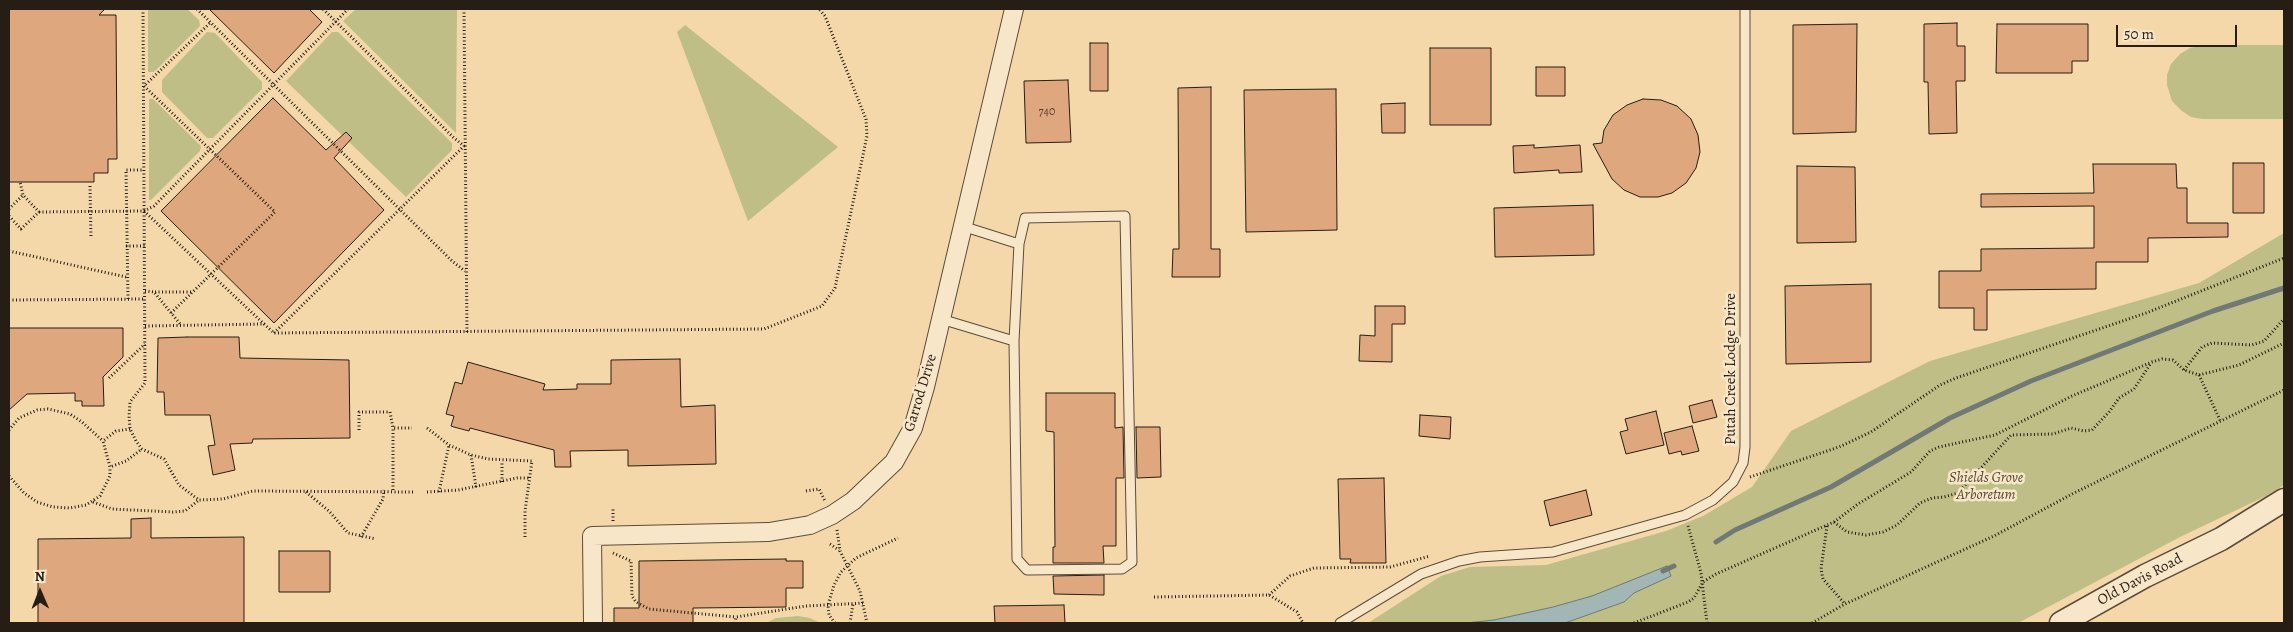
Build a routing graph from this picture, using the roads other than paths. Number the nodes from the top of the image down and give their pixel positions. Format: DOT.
graph roads {
  1 [pos="1014,9"];
  2 [pos="1745,9"];
  3 [pos="962,226"];
  4 [pos="1019,244"];
  5 [pos="940,319"];
  6 [pos="1014,341"];
  7 [pos="2284,500"];
  8 [pos="2284,513"];
  9 [pos="2221,539"];
  10 [pos="593,623"];
  11 [pos="1340,623"];
  12 [pos="2061,623"];
  1 -- 3 [label="street, Garrod Drive"];
  2 -- 11 [label="lane, Putah Creek Lodge Drive"];
  3 -- 4 [label="lane"];
  3 -- 5 [label="street, Garrod Drive"];
  4 -- 6 [label="lane"];
  4 -- 6 [label="lane"];
  5 -- 6 [label="lane"];
  5 -- 10 [label="street, Garrod Drive"];
  7 -- 9 [label="street, Old Davis Road"];
  8 -- 9 [label="street, Old Davis Road"];
  9 -- 12 [label="street, Old Davis Road"];
}
